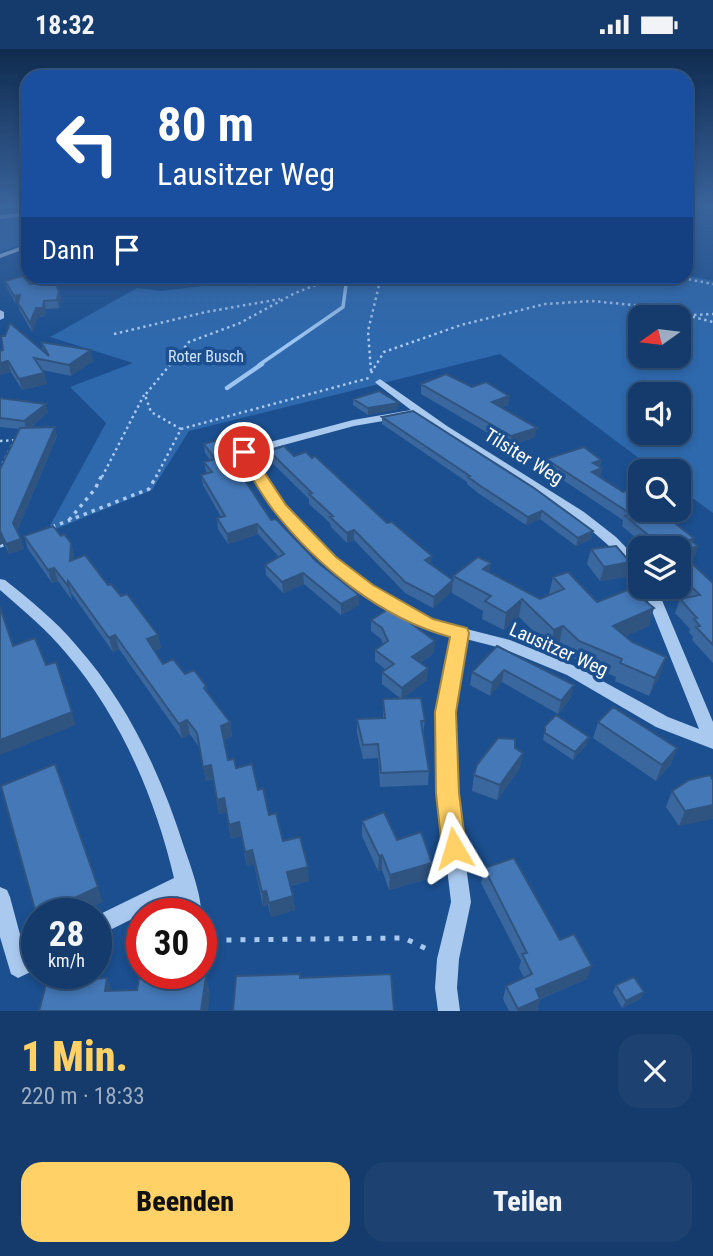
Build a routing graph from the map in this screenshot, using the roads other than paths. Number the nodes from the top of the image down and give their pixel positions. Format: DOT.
graph roads {
  1 [pos="0,312"];
  2 [pos="0,318"];
  3 [pos="380,382"];
  4 [pos="418,412"];
  5 [pos="244,452"];
  6 [pos="628,556"];
  7 [pos="0,583"];
  8 [pos="654,599"];
  9 [pos="460,633"];
  10 [pos="713,741"];
  11 [pos="186,882"];
  12 [pos="0,897"];
  13 [pos="189,898"];
  14 [pos="112,919"];
  15 [pos="21,966"];
  16 [pos="449,1011"];
  1 -- 2 [label="street"];
  3 -- 4 [label="street, Tilsiter Weg"];
  4 -- 5 [label="street"];
  4 -- 6 [label="street, Tilsiter Weg"];
  5 -- 9 [label="street, Lausitzer Weg"];
  7 -- 11 [label="street"];
  8 -- 10 [label="street"];
  9 -- 10 [label="street, Lausitzer Weg"];
  9 -- 16 [label="street"];
  11 -- 13 [label="street"];
  11 -- 14 [label="street"];
  12 -- 15 [label="street"];
}
